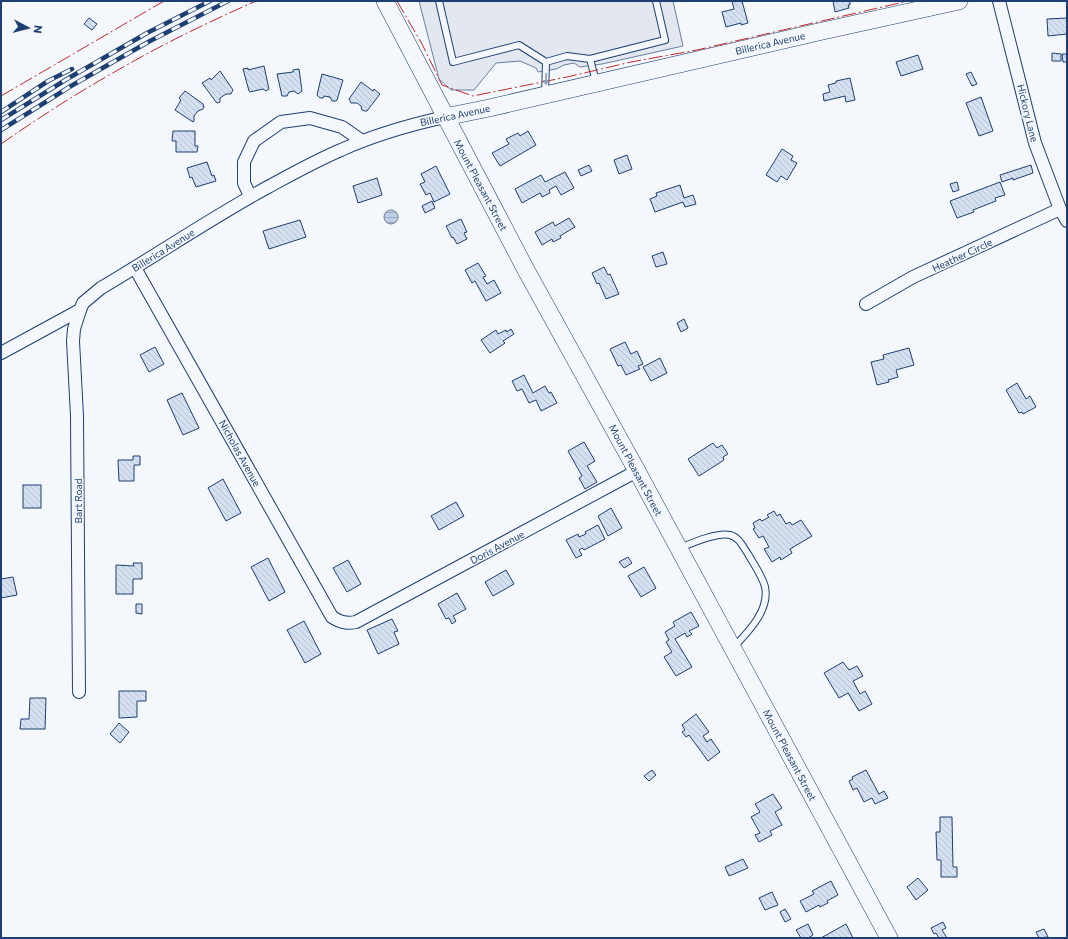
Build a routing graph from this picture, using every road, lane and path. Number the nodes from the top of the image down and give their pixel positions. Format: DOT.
graph roads {
  1 [pos="385,1"];
  2 [pos="439,1"];
  3 [pos="656,1"];
  4 [pos="959,1"];
  5 [pos="999,1"];
  6 [pos="590,59"];
  7 [pos="546,62"];
  8 [pos="596,83"];
  9 [pos="546,95"];
  10 [pos="445,117"];
  11 [pos="362,141"];
  12 [pos="250,196"];
  13 [pos="1060,209"];
  14 [pos="1067,221"];
  15 [pos="135,268"];
  16 [pos="866,304"];
  17 [pos="80,310"];
  18 [pos="1,353"];
  19 [pos="637,471"];
  20 [pos="678,548"];
  21 [pos="356,622"];
  22 [pos="732,649"];
  23 [pos="79,692"];
  24 [pos="889,938"];
  1 -- 10 [label="main road, Mount Pleasant Street"];
  2 -- 7 [label="lane"];
  3 -- 6 [label="lane"];
  4 -- 8 [label="main road, Billerica Avenue"];
  5 -- 13 [label="street, Hickory Lane"];
  6 -- 7 [label="lane"];
  6 -- 8 [label="lane"];
  7 -- 9 [label="lane, one-way"];
  8 -- 9 [label="main road, Billerica Avenue"];
  9 -- 10 [label="main road, Billerica Avenue"];
  10 -- 11 [label="street, Billerica Avenue"];
  10 -- 19 [label="main road, Mount Pleasant Street"];
  11 -- 12 [label="street, Billerica Avenue"];
  11 -- 12 [label="street"];
  12 -- 15 [label="street, Billerica Avenue"];
  13 -- 14 [label="street, Hickory Lane"];
  13 -- 16 [label="street, Heather Circle"];
  15 -- 17 [label="street, Billerica Avenue"];
  15 -- 21 [label="street, Nicholas Avenue"];
  17 -- 18 [label="street, Billerica Avenue"];
  17 -- 23 [label="street, Bart Road"];
  19 -- 20 [label="main road, Mount Pleasant Street"];
  19 -- 21 [label="street, Doris Avenue"];
  20 -- 22 [label="main road, Mount Pleasant Street"];
  20 -- 22 [label="lane"];
  22 -- 24 [label="main road, Mount Pleasant Street"];
}
